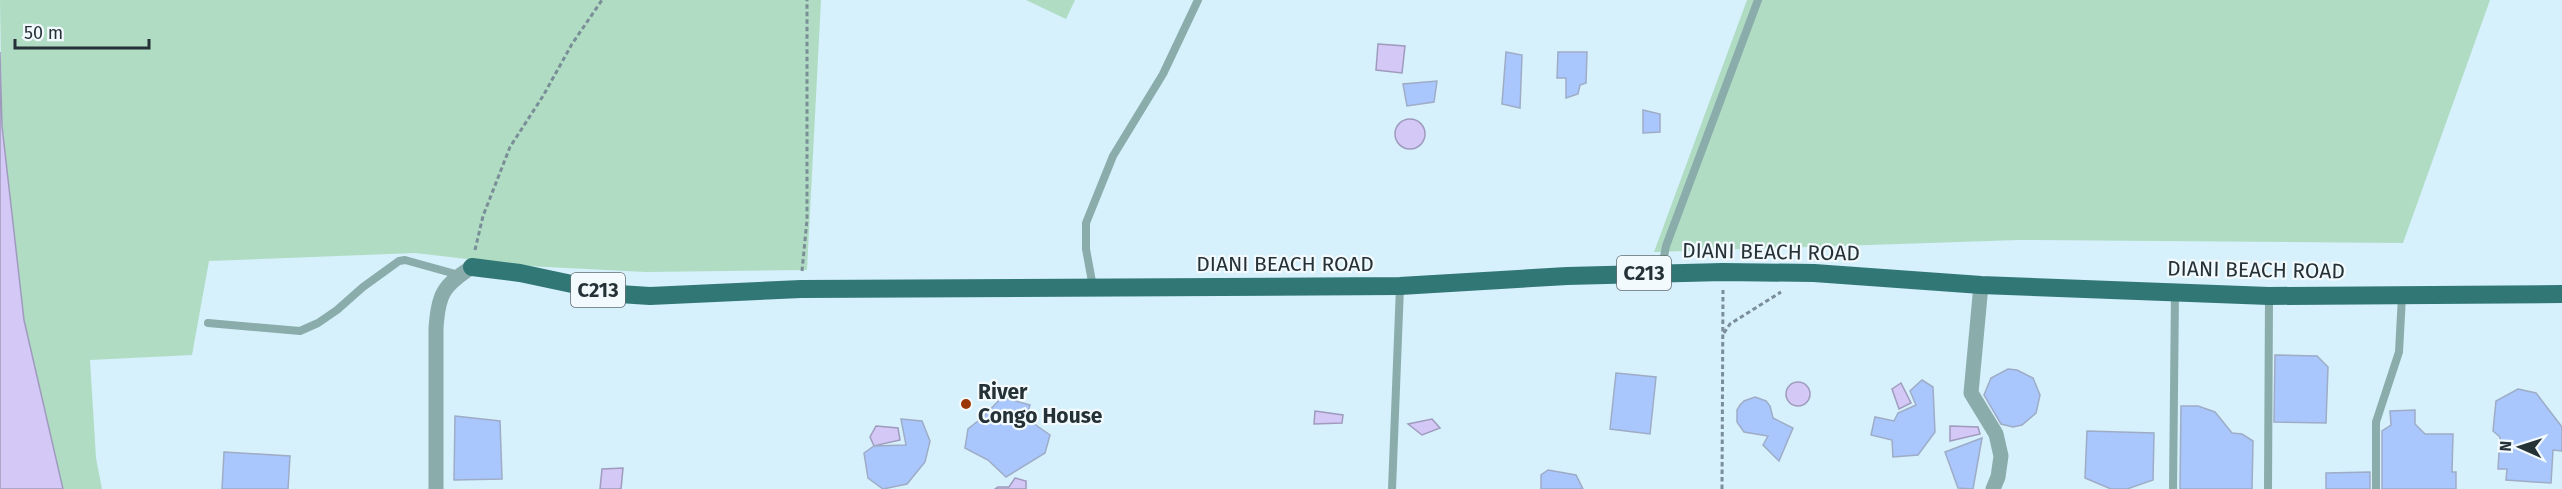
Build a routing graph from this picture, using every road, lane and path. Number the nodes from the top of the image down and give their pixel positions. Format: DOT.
graph roads {
  1 [pos="602,0"];
  2 [pos="807,0"];
  3 [pos="1198,0"];
  4 [pos="1758,0"];
  5 [pos="465,271"];
  6 [pos="1723,272"];
  7 [pos="1661,273"];
  8 [pos="1400,285"];
  9 [pos="1981,285"];
  10 [pos="1093,288"];
  11 [pos="801,289"];
  12 [pos="1784,290"];
  13 [pos="2175,292"];
  14 [pos="2403,294"];
  15 [pos="2562,294"];
  16 [pos="2269,296"];
  17 [pos="208,323"];
  18 [pos="1723,334"];
  19 [pos="435,489"];
  20 [pos="1392,489"];
  21 [pos="1722,489"];
  22 [pos="1993,489"];
  23 [pos="2173,489"];
  24 [pos="2268,489"];
  25 [pos="2376,489"];
  1 -- 5 [label="path"];
  2 -- 11 [label="path"];
  3 -- 10 [label="lane"];
  4 -- 7 [label="lane"];
  5 -- 11 [label="main road, DIANI BEACH ROAD / C213"];
  5 -- 17 [label="lane"];
  5 -- 19 [label="street"];
  6 -- 7 [label="main road, DIANI BEACH ROAD / C213"];
  6 -- 9 [label="main road, DIANI BEACH ROAD / C213"];
  6 -- 18 [label="path"];
  7 -- 8 [label="main road, DIANI BEACH ROAD / C213"];
  8 -- 10 [label="main road, DIANI BEACH ROAD / C213"];
  8 -- 20 [label="lane"];
  9 -- 13 [label="main road, DIANI BEACH ROAD / C213"];
  9 -- 22 [label="street"];
  10 -- 11 [label="main road, DIANI BEACH ROAD / C213"];
  12 -- 18 [label="path"];
  13 -- 16 [label="main road, DIANI BEACH ROAD / C213"];
  13 -- 23 [label="lane"];
  14 -- 15 [label="main road, DIANI BEACH ROAD / C213"];
  14 -- 16 [label="main road, DIANI BEACH ROAD / C213"];
  14 -- 25 [label="lane"];
  16 -- 24 [label="lane"];
  18 -- 21 [label="path"];
}
